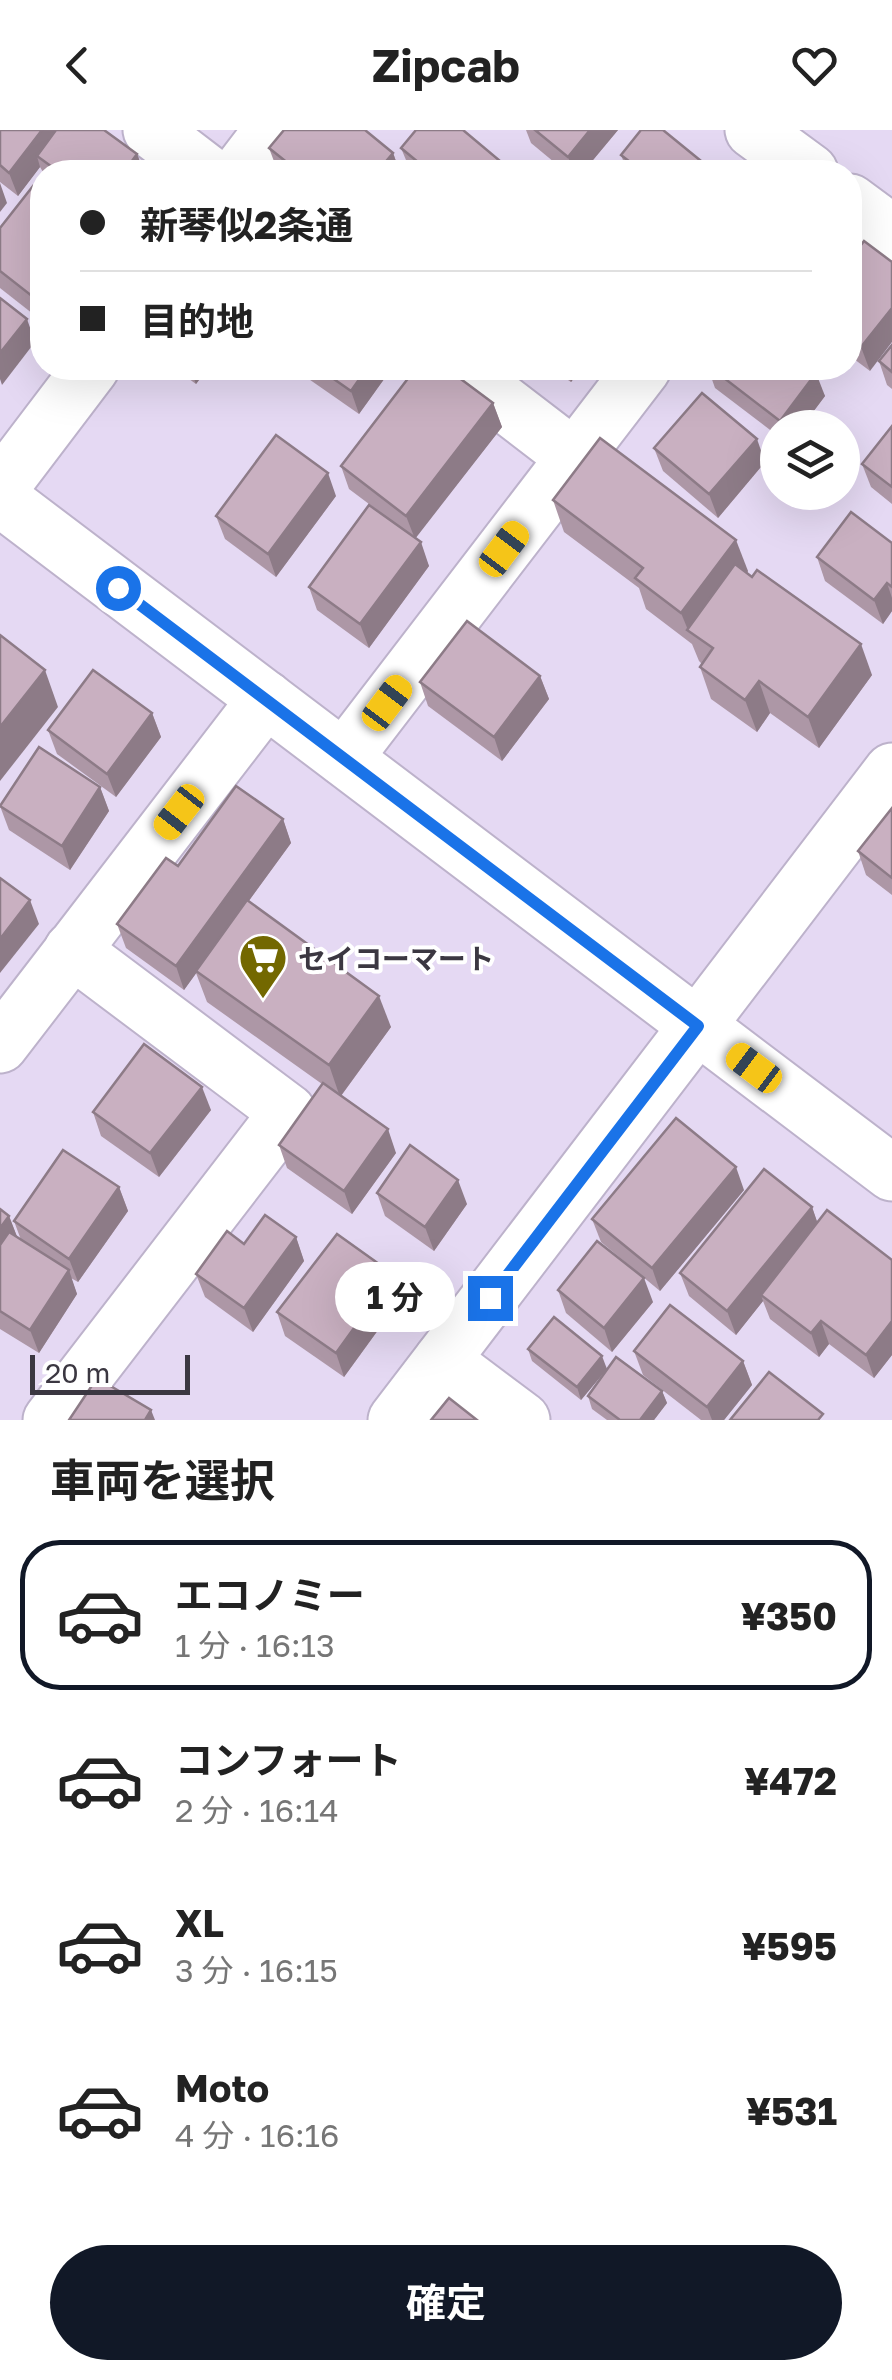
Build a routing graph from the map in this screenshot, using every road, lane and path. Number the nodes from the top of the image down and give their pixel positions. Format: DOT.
graph roads {
  1 [pos="151,130"];
  2 [pos="272,130"];
  3 [pos="754,130"];
  4 [pos="190,160"];
  5 [pos="249,160"];
  6 [pos="806,160"];
  7 [pos="862,211"];
  8 [pos="892,233"];
  9 [pos="83,380"];
  10 [pos="474,380"];
  11 [pos="634,380"];
  12 [pos="574,457"];
  13 [pos="0,488"];
  14 [pos="0,498"];
  15 [pos="266,700"];
  16 [pos="344,758"];
  17 [pos="892,771"];
  18 [pos="72,950"];
  19 [pos="698,1026"];
  20 [pos="0,1045"];
  21 [pos="892,1173"];
  22 [pos="442,1360"];
  23 [pos="50,1420"];
  24 [pos="396,1420"];
  25 [pos="522,1420"];
  1 -- 4 [label="street"];
  2 -- 5 [label="street"];
  3 -- 6 [label="street"];
  7 -- 8 [label="street"];
  9 -- 13 [label="street"];
  10 -- 12 [label="street"];
  11 -- 12 [label="street"];
  12 -- 16 [label="street"];
  14 -- 15 [label="street"];
  15 -- 16 [label="street"];
  15 -- 18 [label="street"];
  16 -- 19 [label="street"];
  17 -- 19 [label="street"];
  18 -- 20 [label="street"];
  18 -- 23 [label="street"];
  19 -- 21 [label="street"];
  19 -- 22 [label="street"];
  22 -- 24 [label="street"];
  22 -- 25 [label="street"];
}
